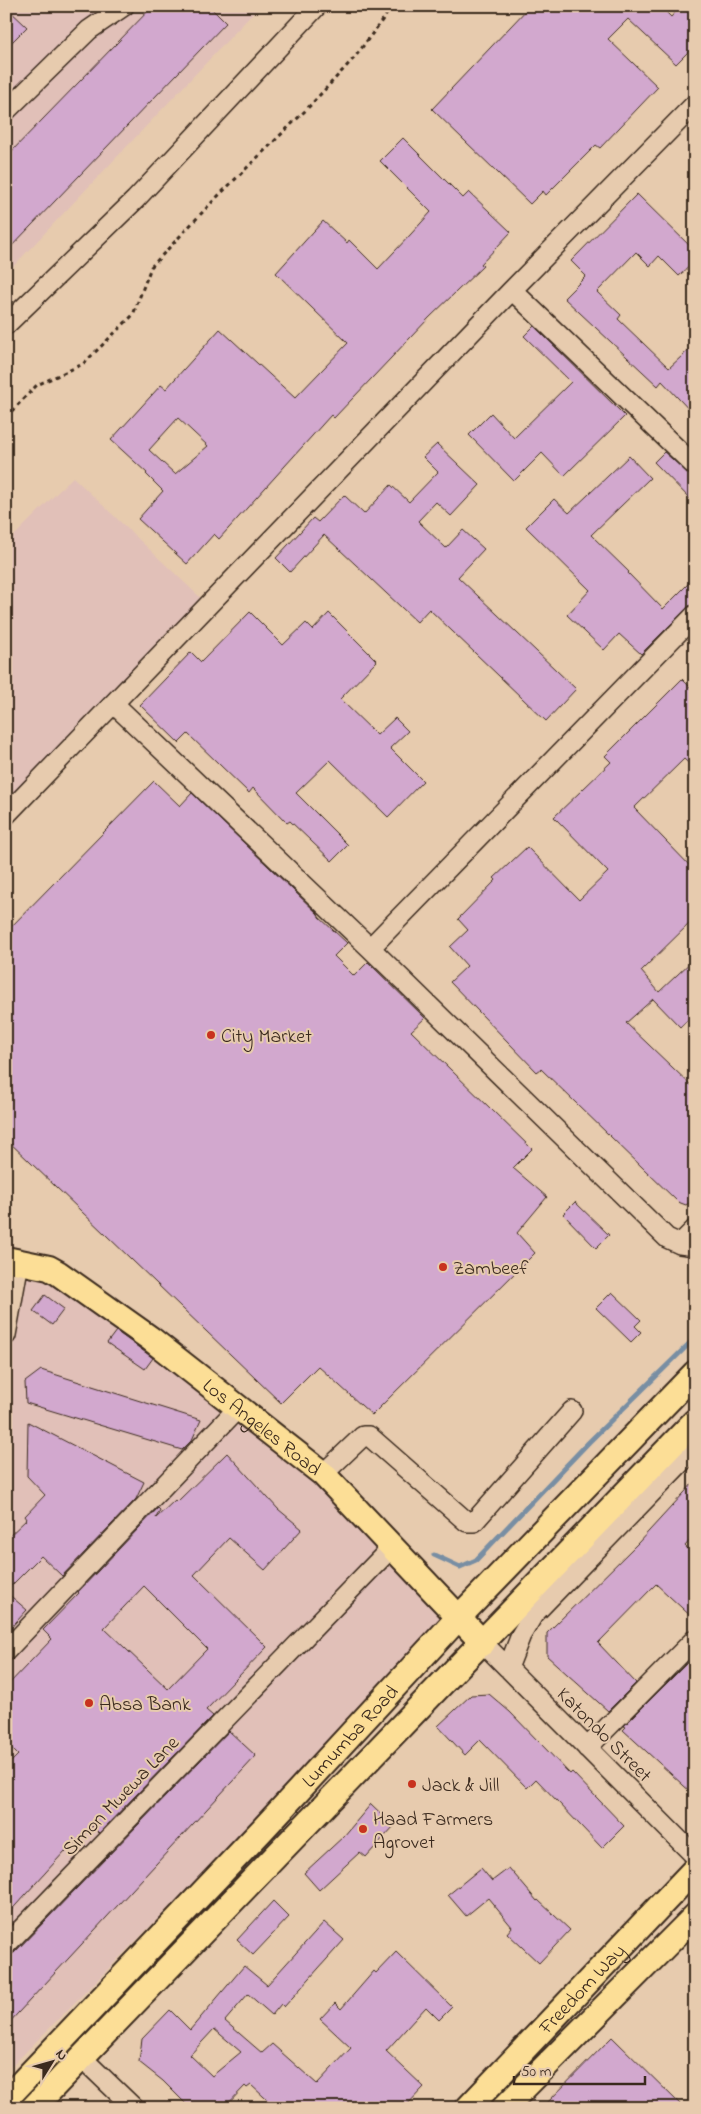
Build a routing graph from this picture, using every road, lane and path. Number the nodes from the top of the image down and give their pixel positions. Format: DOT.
graph roads {
  1 [pos="124,6"];
  2 [pos="318,6"];
  3 [pos="396,6"];
  4 [pos="695,104"];
  5 [pos="6,111"];
  6 [pos="512,290"];
  7 [pos="6,325"];
  8 [pos="6,416"];
  9 [pos="695,466"];
  10 [pos="695,615"];
  11 [pos="114,704"];
  12 [pos="6,815"];
  13 [pos="370,948"];
  14 [pos="695,1229"];
  15 [pos="687,1245"];
  16 [pos="13,1260"];
  17 [pos="6,1335"];
  18 [pos="695,1373"];
  19 [pos="239,1407"];
  20 [pos="572,1412"];
  21 [pos="695,1422"];
  22 [pos="695,1448"];
  23 [pos="323,1474"];
  24 [pos="392,1547"];
  25 [pos="459,1617"];
  26 [pos="695,1639"];
  27 [pos="483,1643"];
  28 [pos="6,1651"];
  29 [pos="508,1668"];
  30 [pos="588,1748"];
  31 [pos="695,1856"];
  32 [pos="695,1869"];
  33 [pos="695,1916"];
  34 [pos="6,1945"];
  35 [pos="81,2057"];
  36 [pos="6,2099"];
  37 [pos="32,2108"];
  38 [pos="134,2108"];
  39 [pos="468,2108"];
  40 [pos="504,2108"];
  1 -- 5 [label="street"];
  2 -- 7 [label="street"];
  3 -- 8 [label="path"];
  4 -- 6 [label="street"];
  6 -- 9 [label="street"];
  6 -- 11 [label="street"];
  10 -- 13 [label="street"];
  11 -- 12 [label="street"];
  11 -- 13 [label="street"];
  13 -- 15 [label="street"];
  14 -- 15 [label="street"];
  16 -- 17 [label="street"];
  16 -- 19 [label="main road, Los Angeles Road"];
  18 -- 25 [label="main road, Lumumba Road"];
  19 -- 23 [label="main road, Los Angeles Road"];
  19 -- 28 [label="street"];
  20 -- 23 [label="street"];
  21 -- 27 [label="main road, Lumumba Road"];
  22 -- 29 [label="street"];
  23 -- 24 [label="main road, Los Angeles Road"];
  24 -- 25 [label="main road, Los Angeles Road"];
  24 -- 34 [label="street, Simon Mwewa Lane"];
  25 -- 27 [label="main road, Los Angeles Road"];
  25 -- 36 [label="main road, Lumumba Road"];
  26 -- 30 [label="street"];
  27 -- 29 [label="street, Katondo Street"];
  27 -- 35 [label="main road, Lumumba Road"];
  29 -- 30 [label="street, Katondo Street"];
  30 -- 31 [label="street, Katondo Street"];
  32 -- 39 [label="main road, Freedom Way"];
  33 -- 40 [label="main road, Freedom Way"];
  35 -- 37 [label="main road, Lumumba Road"];
  35 -- 38 [label="street"];
}
